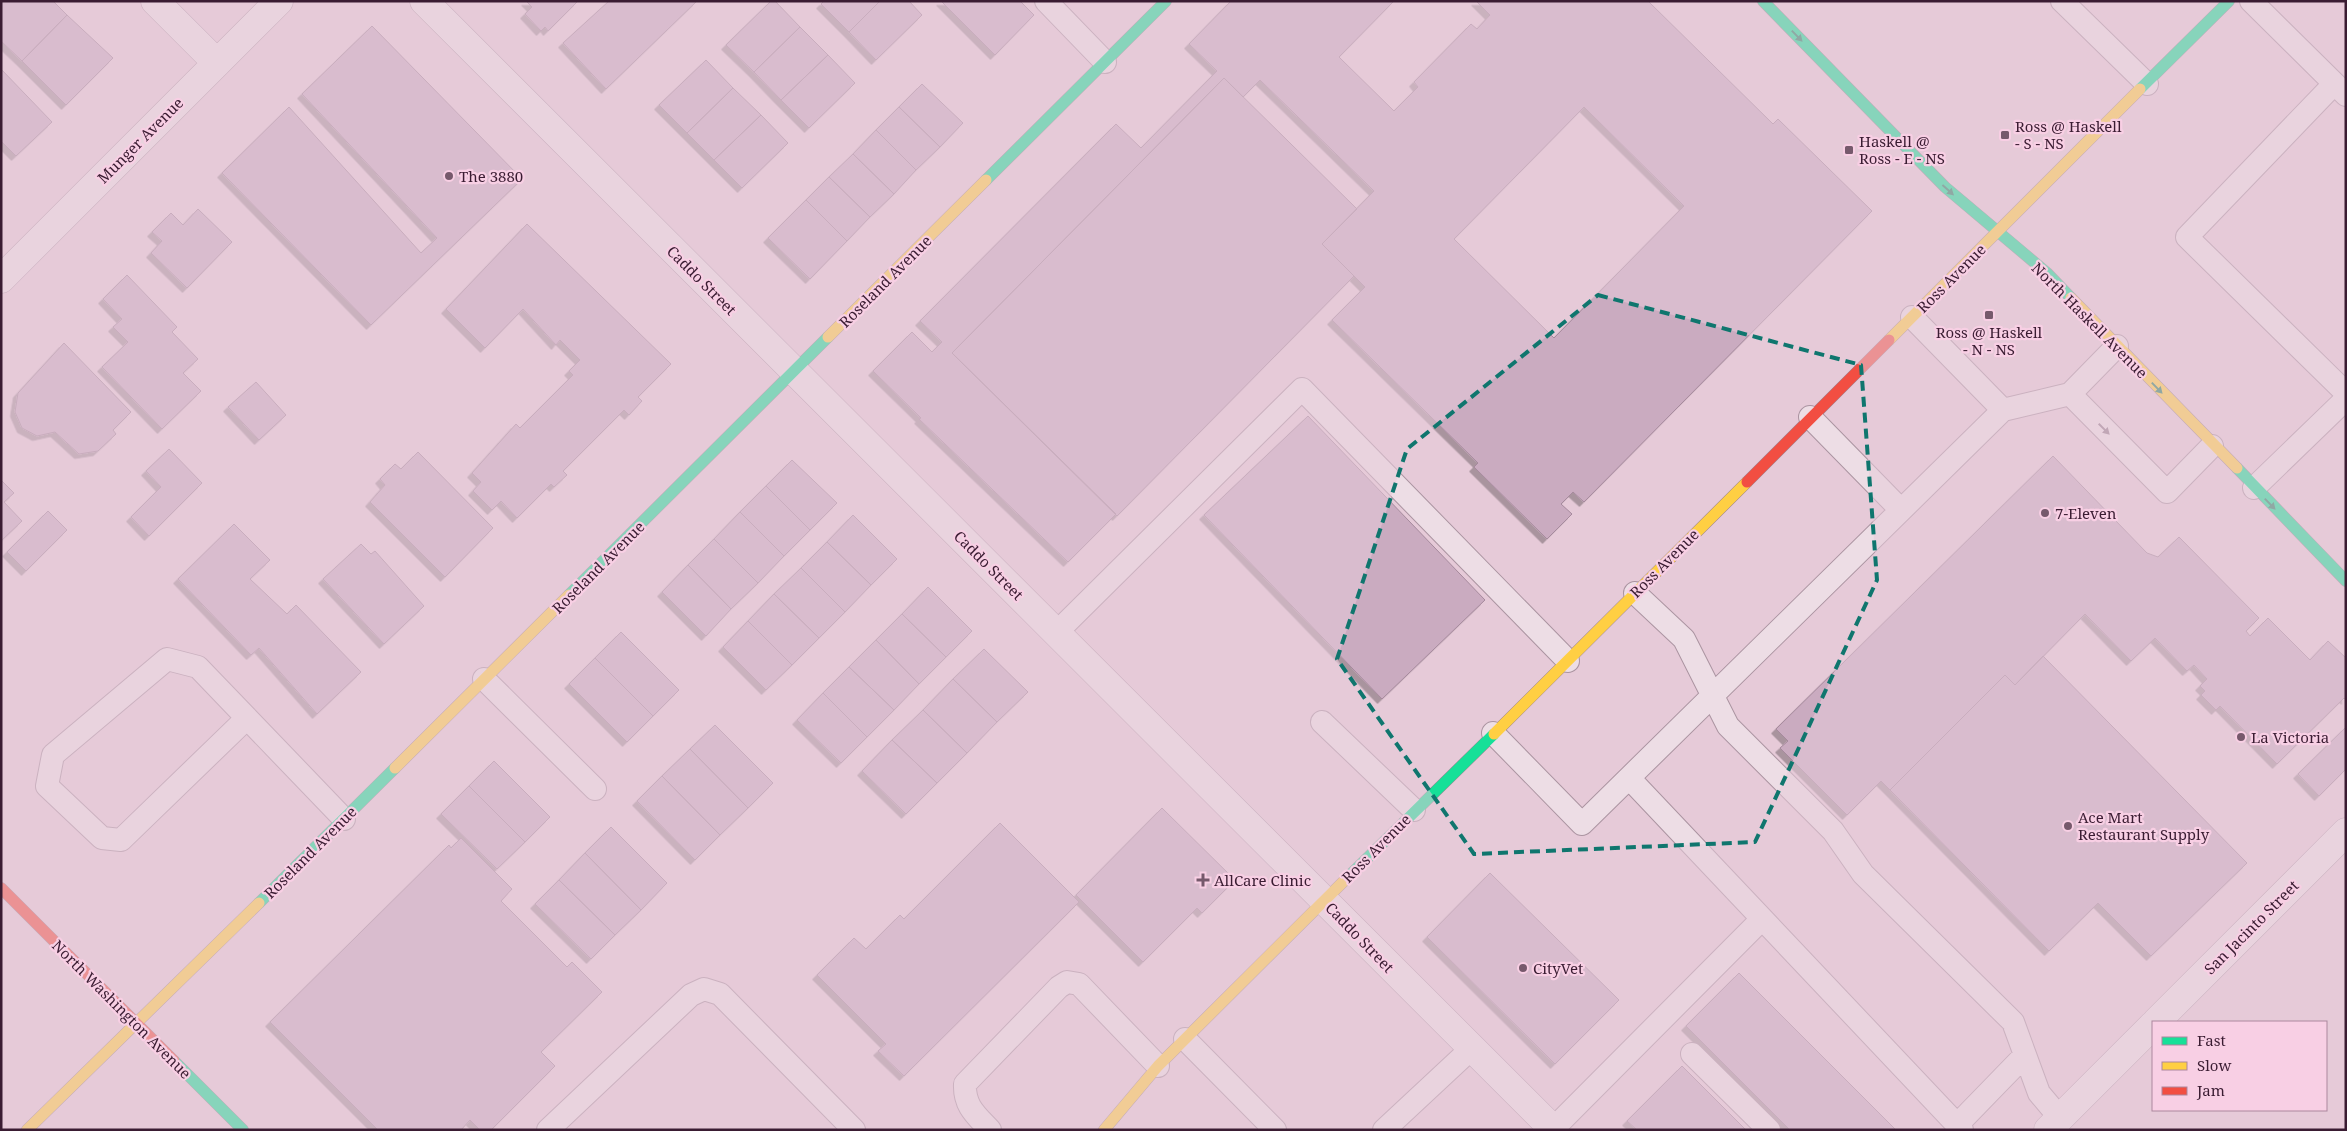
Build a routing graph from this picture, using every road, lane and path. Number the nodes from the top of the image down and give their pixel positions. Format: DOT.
graph roads {
  1 [pos="156,1"];
  2 [pos="279,1"];
  3 [pos="424,1"];
  4 [pos="1046,1"];
  5 [pos="1166,1"];
  6 [pos="1764,1"];
  7 [pos="2062,1"];
  8 [pos="2229,1"];
  9 [pos="2251,1"];
  10 [pos="1105,62"];
  11 [pos="217,63"];
  12 [pos="2147,84"];
  13 [pos="2340,89"];
  14 [pos="1996,232"];
  15 [pos="1,279"];
  16 [pos="1912,317"];
  17 [pos="2117,346"];
  18 [pos="794,372"];
  19 [pos="2346,393"];
  20 [pos="2070,394"];
  21 [pos="2346,399"];
  22 [pos="2003,410"];
  23 [pos="1810,417"];
  24 [pos="2212,446"];
  25 [pos="2254,488"];
  26 [pos="1901,510"];
  27 [pos="2346,581"];
  28 [pos="1635,592"];
  29 [pos="1057,632"];
  30 [pos="1568,661"];
  31 [pos="484,679"];
  32 [pos="1714,694"];
  33 [pos="247,718"];
  34 [pos="1322,722"];
  35 [pos="1493,734"];
  36 [pos="1630,779"];
  37 [pos="595,789"];
  38 [pos="1414,810"];
  39 [pos="344,819"];
  40 [pos="2346,832"];
  41 [pos="1,888"];
  42 [pos="1324,900"];
  43 [pos="1762,919"];
  44 [pos="2157,1021"];
  45 [pos="138,1023"];
  46 [pos="2152,1026"];
  47 [pos="1185,1039"];
  48 [pos="1472,1048"];
  49 [pos="1692,1054"];
  50 [pos="2025,1055"];
  51 [pos="1158,1066"];
  52 [pos="2060,1126"];
  53 [pos="556,1127"];
  54 [pos="1959,1127"];
  55 [pos="27,1130"];
  56 [pos="243,1130"];
  57 [pos="854,1130"];
  58 [pos="990,1130"];
  59 [pos="1104,1130"];
  60 [pos="1275,1130"];
  61 [pos="1384,1130"];
  62 [pos="1553,1130"];
  63 [pos="1769,1130"];
  1 -- 11 [label="street"];
  2 -- 11 [label="street, Munger Avenue"];
  3 -- 18 [label="street, Caddo Street"];
  4 -- 10 [label="lane"];
  5 -- 10 [label="main road, Roseland Avenue"];
  6 -- 14 [label="main road, North Haskell Avenue, one-way"];
  7 -- 12 [label="lane"];
  8 -- 12 [label="main road, Ross Avenue"];
  9 -- 13 [label="lane"];
  10 -- 18 [label="main road, Roseland Avenue"];
  11 -- 15 [label="street, Munger Avenue"];
  12 -- 14 [label="main road, Ross Avenue"];
  13 -- 19 [label="lane"];
  14 -- 16 [label="main road, Ross Avenue"];
  14 -- 17 [label="main road, North Haskell Avenue"];
  16 -- 22 [label="lane"];
  16 -- 23 [label="main road, Ross Avenue"];
  17 -- 20 [label="lane"];
  17 -- 24 [label="main road, North Haskell Avenue, one-way"];
  18 -- 29 [label="street, Caddo Street"];
  18 -- 31 [label="main road, Roseland Avenue"];
  20 -- 22 [label="lane"];
  20 -- 24 [label="lane, one-way"];
  21 -- 25 [label="lane"];
  22 -- 26 [label="lane"];
  23 -- 26 [label="lane"];
  23 -- 28 [label="main road, Ross Avenue"];
  24 -- 25 [label="main road, North Haskell Avenue"];
  25 -- 27 [label="main road, North Haskell Avenue, one-way"];
  26 -- 32 [label="lane"];
  28 -- 30 [label="main road, Ross Avenue"];
  28 -- 32 [label="lane"];
  29 -- 30 [label="lane"];
  29 -- 42 [label="street, Caddo Street"];
  30 -- 35 [label="main road, Ross Avenue"];
  31 -- 37 [label="lane"];
  31 -- 39 [label="main road, Roseland Avenue"];
  32 -- 36 [label="lane"];
  32 -- 50 [label="lane"];
  33 -- 33 [label="lane"];
  33 -- 39 [label="lane"];
  34 -- 38 [label="lane"];
  35 -- 36 [label="lane"];
  35 -- 38 [label="main road, Ross Avenue"];
  36 -- 43 [label="lane"];
  38 -- 42 [label="main road, Ross Avenue"];
  39 -- 45 [label="main road, Roseland Avenue"];
  40 -- 44 [label="street, San Jacinto Street"];
  41 -- 45 [label="main road, North Washington Avenue"];
  42 -- 47 [label="main road, Ross Avenue"];
  42 -- 48 [label="street, Caddo Street"];
  43 -- 54 [label="lane"];
  43 -- 62 [label="lane"];
  45 -- 55 [label="main road, Roseland Avenue"];
  45 -- 56 [label="main road, North Washington Avenue"];
  46 -- 52 [label="street, San Jacinto Street"];
  47 -- 51 [label="main road, Ross Avenue"];
  47 -- 60 [label="lane"];
  48 -- 61 [label="lane"];
  48 -- 62 [label="street, Caddo Street"];
  49 -- 63 [label="lane"];
  50 -- 52 [label="lane"];
  50 -- 54 [label="lane"];
  51 -- 58 [label="lane"];
  51 -- 59 [label="main road, Ross Avenue"];
  53 -- 57 [label="lane"];
}
